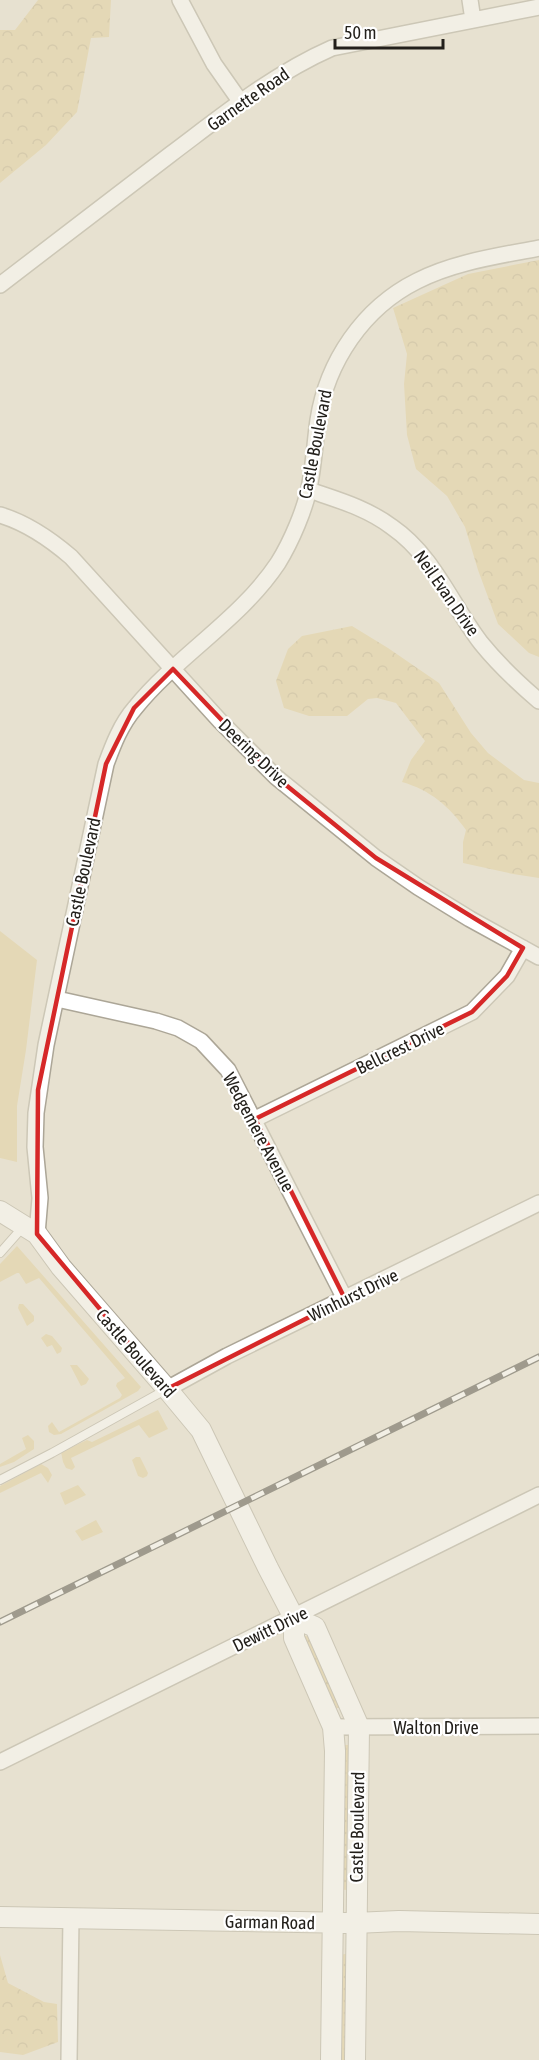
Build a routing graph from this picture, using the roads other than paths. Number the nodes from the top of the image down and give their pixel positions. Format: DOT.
graph roads {
  1 [pos="180,0"];
  2 [pos="470,0"];
  3 [pos="539,7"];
  4 [pos="473,20"];
  5 [pos="240,101"];
  6 [pos="539,248"];
  7 [pos="0,285"];
  8 [pos="309,490"];
  9 [pos="0,515"];
  10 [pos="173,669"];
  11 [pos="539,701"];
  12 [pos="523,948"];
  13 [pos="539,957"];
  14 [pos="57,999"];
  15 [pos="255,1119"];
  16 [pos="539,1203"];
  17 [pos="0,1211"];
  18 [pos="31,1230"];
  19 [pos="0,1253"];
  20 [pos="345,1299"];
  21 [pos="167,1389"];
  22 [pos="0,1480"];
  23 [pos="539,1495"];
  24 [pos="294,1618"];
  25 [pos="539,1726"];
  26 [pos="333,1727"];
  27 [pos="359,1727"];
  28 [pos="0,1762"];
  29 [pos="0,1917"];
  30 [pos="71,1918"];
  31 [pos="332,1923"];
  32 [pos="355,1923"];
  33 [pos="539,1924"];
  34 [pos="69,2060"];
  35 [pos="331,2060"];
  36 [pos="355,2060"];
  1 -- 5 [label="street"];
  2 -- 4 [label="street"];
  3 -- 4 [label="street, Garnette Road"];
  4 -- 5 [label="street, Garnette Road"];
  5 -- 7 [label="street, Garnette Road"];
  6 -- 8 [label="street, Castle Boulevard"];
  8 -- 10 [label="street, Castle Boulevard"];
  8 -- 11 [label="street, Neil Evan Drive"];
  9 -- 10 [label="street, Deering Drive"];
  10 -- 12 [label="street, Deering Drive"];
  10 -- 14 [label="street, Castle Boulevard"];
  12 -- 13 [label="street, Deering Drive"];
  12 -- 15 [label="street, Bellcrest Drive"];
  14 -- 15 [label="street, Wedgemere Avenue"];
  14 -- 18 [label="street, Castle Boulevard"];
  15 -- 20 [label="street, Wedgemere Avenue"];
  16 -- 20 [label="street, Winhurst Drive"];
  17 -- 18 [label="street"];
  18 -- 19 [label="lane"];
  18 -- 21 [label="street, Castle Boulevard"];
  20 -- 21 [label="street, Winhurst Drive"];
  21 -- 22 [label="lane"];
  21 -- 24 [label="street, Castle Boulevard"];
  23 -- 24 [label="street, Dewitt Drive"];
  24 -- 26 [label="street, Castle Boulevard"];
  24 -- 27 [label="street, Castle Boulevard"];
  24 -- 28 [label="street, Dewitt Drive"];
  25 -- 27 [label="street, Walton Drive"];
  26 -- 27 [label="street, Walton Drive"];
  26 -- 31 [label="street, Castle Boulevard"];
  27 -- 32 [label="street, Castle Boulevard"];
  29 -- 30 [label="street, Garman Road"];
  30 -- 31 [label="street, Garman Road"];
  30 -- 34 [label="street"];
  31 -- 32 [label="street, Garman Road"];
  31 -- 35 [label="street, Castle Boulevard"];
  32 -- 33 [label="street, Garman Road"];
  32 -- 36 [label="street, Castle Boulevard"];
}
